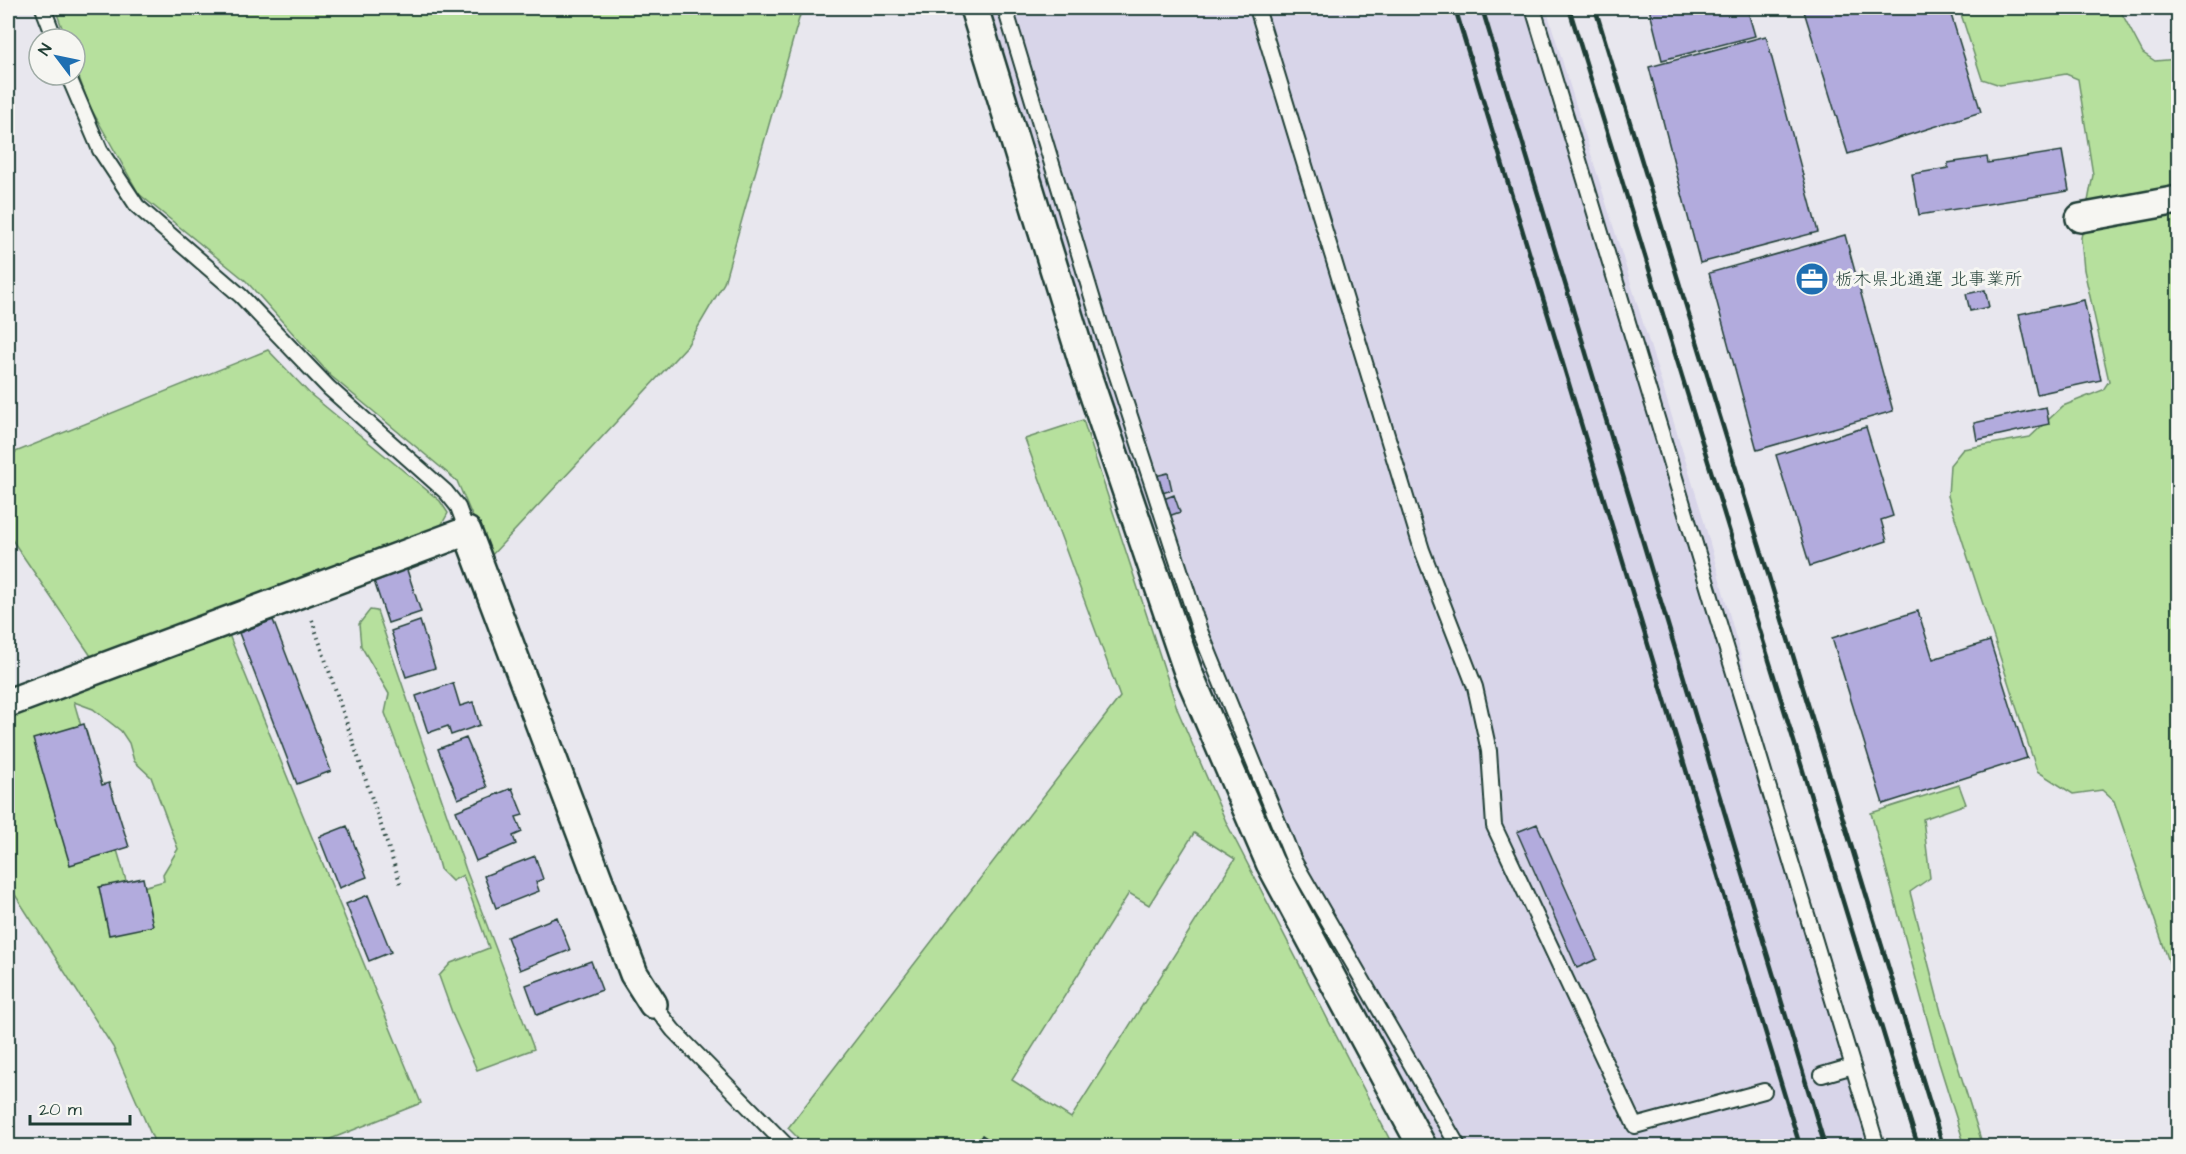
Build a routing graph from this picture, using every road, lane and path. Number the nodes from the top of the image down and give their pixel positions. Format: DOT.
graph roads {
  1 [pos="43,8"];
  2 [pos="974,8"];
  3 [pos="1005,8"];
  4 [pos="1257,8"];
  5 [pos="1533,8"];
  6 [pos="50,27"];
  7 [pos="73,87"];
  8 [pos="2178,200"];
  9 [pos="2080,218"];
  10 [pos="467,531"];
  11 [pos="303,593"];
  12 [pos="8,703"];
  13 [pos="401,885"];
  14 [pos="653,1004"];
  15 [pos="1852,1066"];
  16 [pos="1822,1075"];
  17 [pos="1764,1091"];
  18 [pos="787,1146"];
  19 [pos="1422,1146"];
  20 [pos="1458,1146"];
  21 [pos="1877,1146"];
  1 -- 6 [label="lane"];
  2 -- 19 [label="street"];
  3 -- 20 [label="lane"];
  4 -- 17 [label="lane"];
  5 -- 15 [label="lane"];
  7 -- 10 [label="lane"];
  8 -- 9 [label="street"];
  10 -- 11 [label="street"];
  10 -- 14 [label="street"];
  11 -- 12 [label="street"];
  11 -- 13 [label="path"];
  14 -- 18 [label="lane"];
  15 -- 16 [label="lane"];
  15 -- 21 [label="lane"];
}
